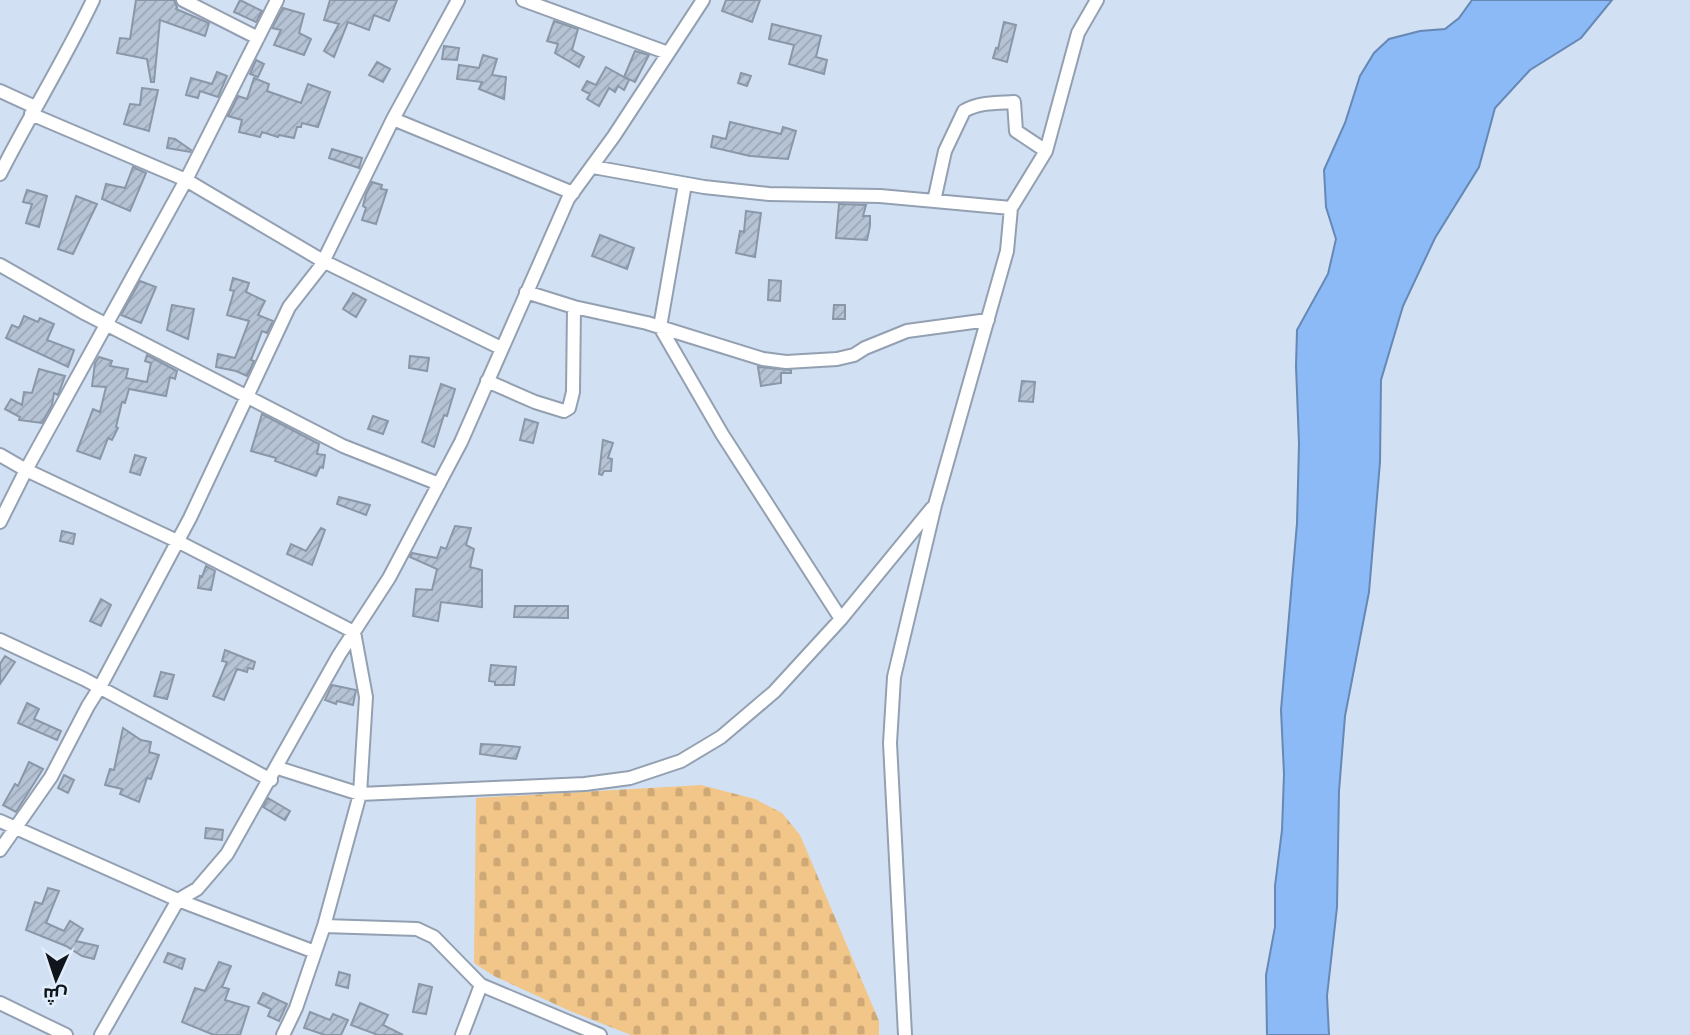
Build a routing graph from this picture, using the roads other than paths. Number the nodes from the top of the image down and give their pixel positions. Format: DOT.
graph roads {
  1 [pos="93,0"];
  2 [pos="183,0"];
  3 [pos="277,0"];
  4 [pos="458,0"];
  5 [pos="523,0"];
  6 [pos="703,0"];
  7 [pos="1097,0"];
  8 [pos="257,38"];
  9 [pos="668,53"];
  10 [pos="0,90"];
  11 [pos="33,111"];
  12 [pos="393,119"];
  13 [pos="1046,151"];
  14 [pos="593,167"];
  15 [pos="0,174"];
  16 [pos="186,180"];
  17 [pos="685,184"];
  18 [pos="573,193"];
  19 [pos="934,201"];
  20 [pos="1010,208"];
  21 [pos="323,261"];
  22 [pos="0,265"];
  23 [pos="526,292"];
  24 [pos="574,307"];
  25 [pos="988,320"];
  26 [pos="108,324"];
  27 [pos="660,327"];
  28 [pos="501,348"];
  29 [pos="487,381"];
  30 [pos="246,398"];
  31 [pos="0,455"];
  32 [pos="26,470"];
  33 [pos="439,484"];
  34 [pos="935,505"];
  35 [pos="0,522"];
  36 [pos="177,541"];
  37 [pos="841,619"];
  38 [pos="354,632"];
  39 [pos="0,640"];
  40 [pos="100,687"];
  41 [pos="278,768"];
  42 [pos="271,780"];
  43 [pos="360,794"];
  44 [pos="0,821"];
  45 [pos="16,829"];
  46 [pos="0,850"];
  47 [pos="178,900"];
  48 [pos="324,926"];
  49 [pos="315,952"];
  50 [pos="481,985"];
  51 [pos="0,1003"];
  52 [pos="66,1035"];
  53 [pos="101,1035"];
  54 [pos="283,1035"];
  55 [pos="462,1035"];
  56 [pos="600,1035"];
  57 [pos="905,1035"];
  1 -- 11 [label="street"];
  2 -- 8 [label="street"];
  3 -- 8 [label="street"];
  4 -- 12 [label="street"];
  5 -- 9 [label="street"];
  6 -- 9 [label="street"];
  7 -- 13 [label="street"];
  8 -- 16 [label="street"];
  9 -- 14 [label="street"];
  10 -- 11 [label="street"];
  11 -- 15 [label="street"];
  11 -- 16 [label="street"];
  12 -- 18 [label="street"];
  12 -- 21 [label="street"];
  13 -- 19 [label="street"];
  13 -- 20 [label="street"];
  14 -- 17 [label="street"];
  14 -- 18 [label="street"];
  16 -- 21 [label="street"];
  16 -- 26 [label="street"];
  17 -- 19 [label="street"];
  17 -- 27 [label="street"];
  18 -- 23 [label="street"];
  19 -- 20 [label="street"];
  20 -- 25 [label="street"];
  21 -- 28 [label="street"];
  21 -- 30 [label="street"];
  22 -- 26 [label="street"];
  23 -- 24 [label="street"];
  23 -- 28 [label="street"];
  24 -- 27 [label="street"];
  24 -- 29 [label="street"];
  25 -- 27 [label="street"];
  25 -- 34 [label="street"];
  26 -- 30 [label="street"];
  26 -- 32 [label="street"];
  27 -- 37 [label="street"];
  28 -- 29 [label="street"];
  29 -- 33 [label="street"];
  30 -- 33 [label="street"];
  30 -- 36 [label="street"];
  31 -- 32 [label="street"];
  32 -- 35 [label="street"];
  32 -- 36 [label="street"];
  33 -- 38 [label="street"];
  34 -- 37 [label="street"];
  34 -- 57 [label="street"];
  36 -- 38 [label="street"];
  36 -- 40 [label="street"];
  37 -- 43 [label="street"];
  38 -- 41 [label="street"];
  38 -- 43 [label="street"];
  39 -- 40 [label="street"];
  40 -- 42 [label="street"];
  40 -- 45 [label="street"];
  41 -- 42 [label="street"];
  41 -- 43 [label="street"];
  42 -- 47 [label="street"];
  43 -- 48 [label="street"];
  44 -- 45 [label="street"];
  45 -- 46 [label="street"];
  45 -- 47 [label="street"];
  47 -- 49 [label="street"];
  47 -- 53 [label="street"];
  48 -- 49 [label="street"];
  48 -- 50 [label="street"];
  49 -- 54 [label="street"];
  50 -- 55 [label="street"];
  50 -- 56 [label="street"];
  51 -- 52 [label="street"];
}
